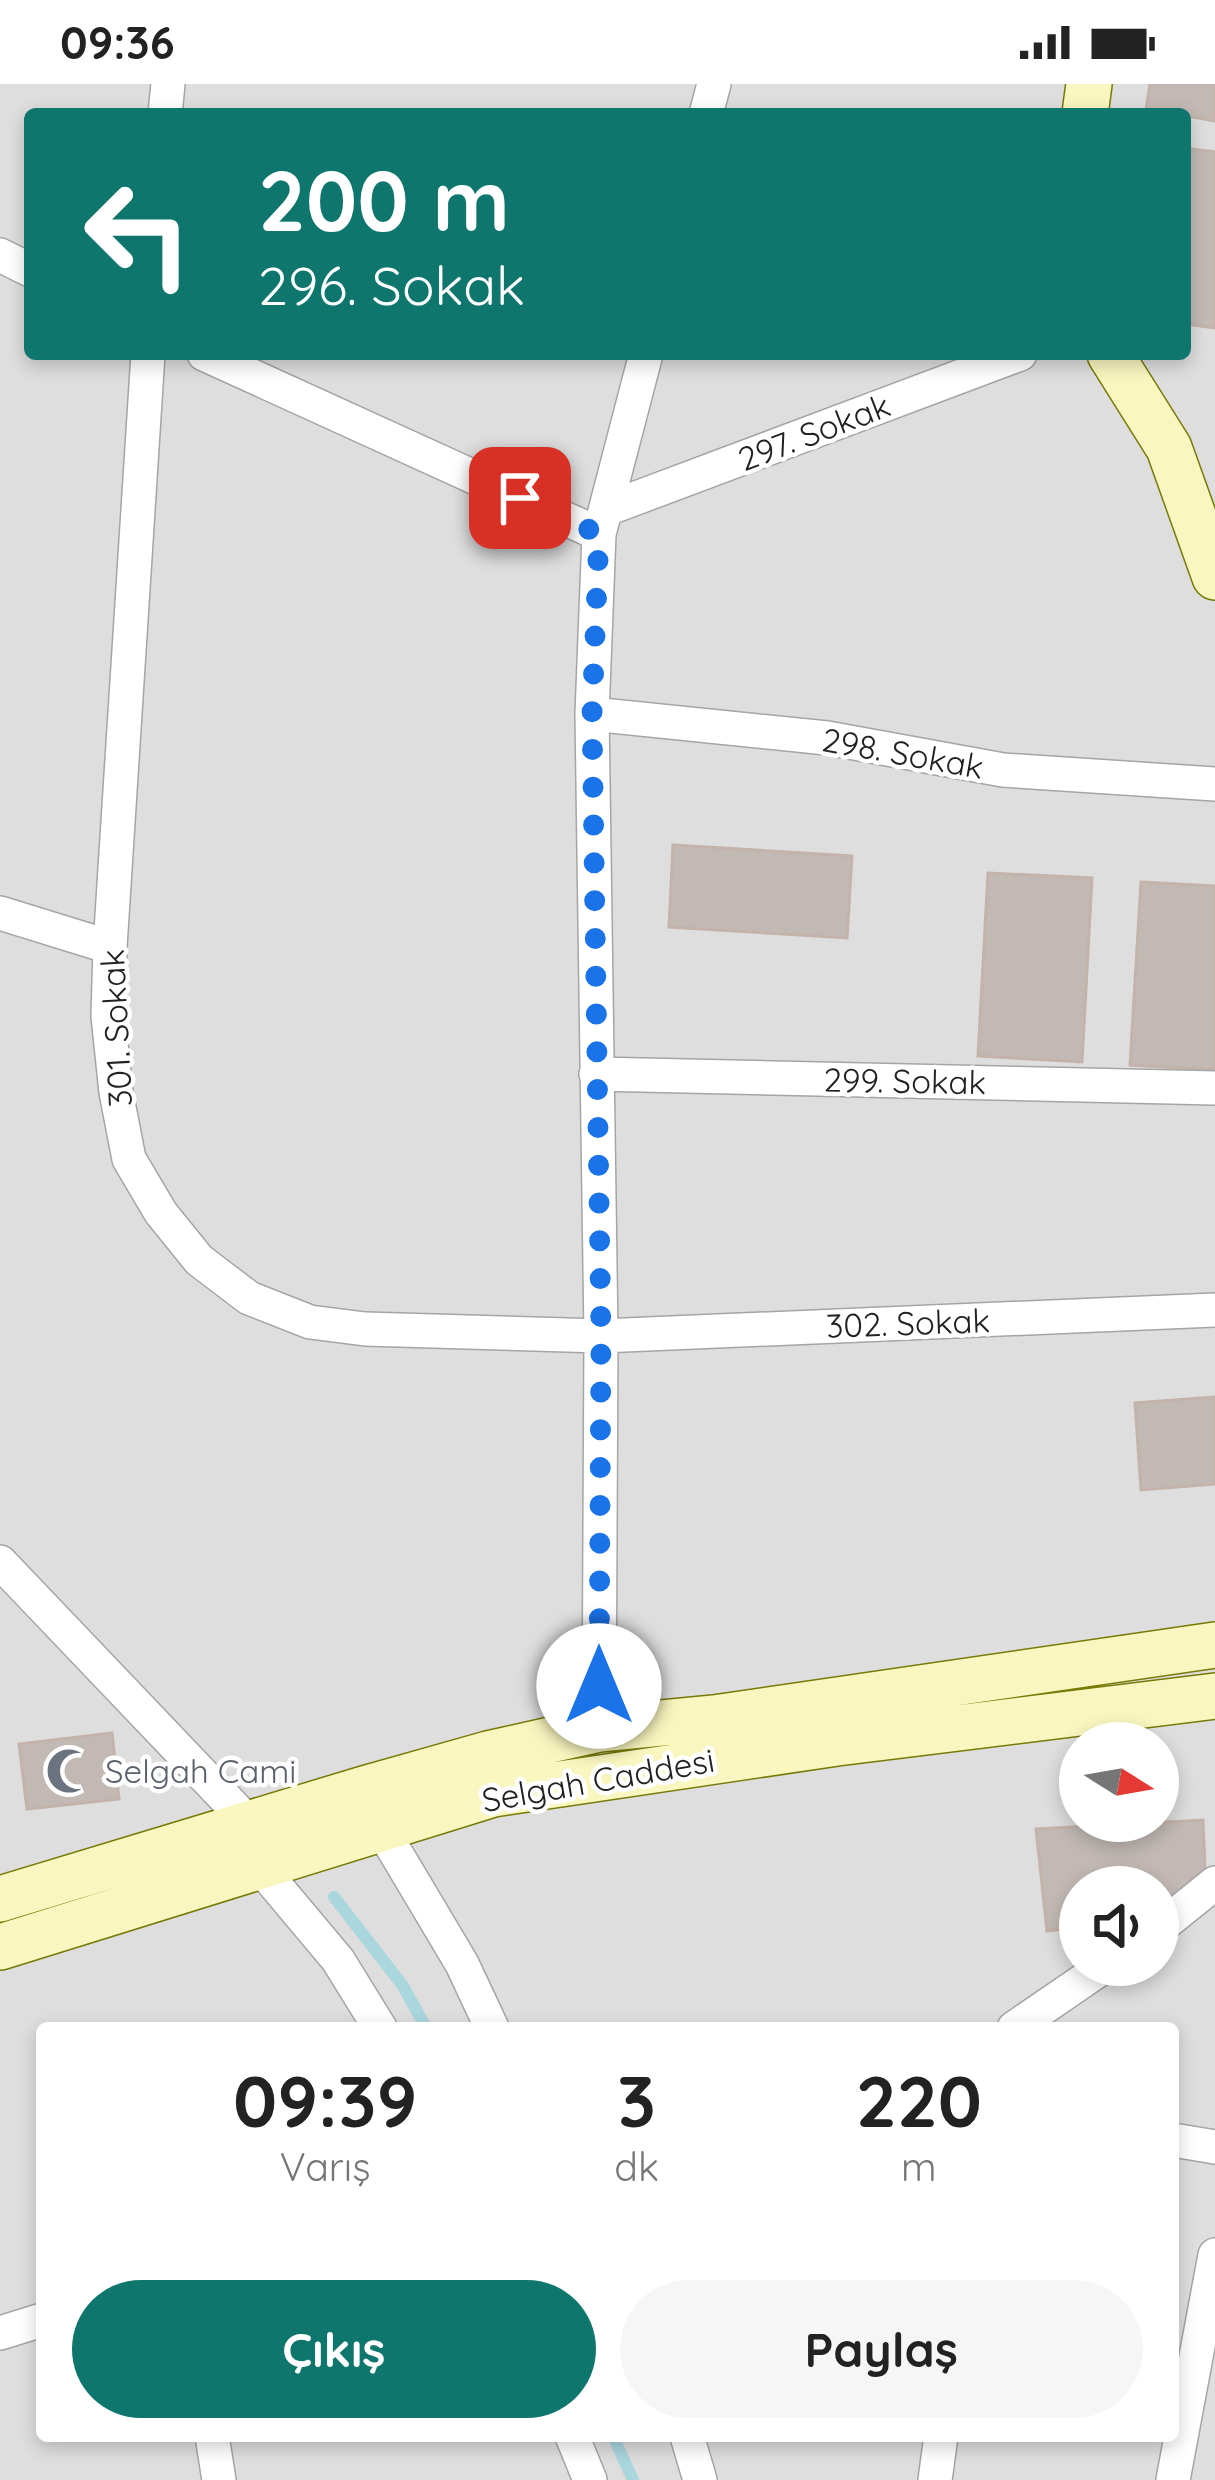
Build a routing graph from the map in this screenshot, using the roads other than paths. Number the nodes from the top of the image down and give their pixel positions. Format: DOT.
graph roads {
  1 [pos="148,360"];
  2 [pos="218,360"];
  3 [pos="644,360"];
  4 [pos="1005,360"];
  5 [pos="1114,360"];
  6 [pos="603,522"];
  7 [pos="1215,577"];
  8 [pos="592,714"];
  9 [pos="1215,784"];
  10 [pos="0,913"];
  11 [pos="110,947"];
  12 [pos="596,1074"];
  13 [pos="1215,1088"];
  14 [pos="1215,1310"];
  15 [pos="601,1336"];
  16 [pos="0,1562"];
  17 [pos="1215,1646"];
  18 [pos="1215,1696"];
  19 [pos="599,1729"];
  20 [pos="249,1823"];
  21 [pos="381,1828"];
  22 [pos="260,1867"];
  23 [pos="1215,1883"];
  24 [pos="0,1899"];
  25 [pos="1179,1912"];
  26 [pos="0,1947"];
  27 [pos="1075,1986"];
  28 [pos="376,2022"];
  29 [pos="489,2022"];
  30 [pos="1023,2022"];
  31 [pos="1179,2141"];
  32 [pos="1215,2147"];
  33 [pos="1215,2255"];
  34 [pos="36,2322"];
  35 [pos="0,2333"];
  36 [pos="213,2442"];
  37 [pos="574,2442"];
  38 [pos="689,2442"];
  39 [pos="940,2442"];
  40 [pos="219,2480"];
  41 [pos="590,2480"];
  42 [pos="700,2480"];
  43 [pos="934,2480"];
  44 [pos="1173,2480"];
  1 -- 11 [label="street, 301. Sokak"];
  2 -- 6 [label="street"];
  3 -- 6 [label="street"];
  4 -- 6 [label="street, 297. Sokak"];
  5 -- 7 [label="main road"];
  6 -- 8 [label="street"];
  8 -- 9 [label="street, 298. Sokak"];
  8 -- 12 [label="street"];
  10 -- 11 [label="street"];
  11 -- 15 [label="street, 301. Sokak"];
  12 -- 13 [label="street, 299. Sokak"];
  12 -- 15 [label="street"];
  14 -- 15 [label="street, 302. Sokak"];
  15 -- 19 [label="street"];
  16 -- 20 [label="street"];
  17 -- 19 [label="main road, Selgah Caddesi"];
  18 -- 21 [label="main road, Selgah Caddesi"];
  19 -- 20 [label="main road, Selgah Caddesi"];
  20 -- 24 [label="main road, Selgah Caddesi"];
  21 -- 22 [label="main road, Selgah Caddesi"];
  21 -- 29 [label="street"];
  22 -- 26 [label="main road, Selgah Caddesi"];
  22 -- 28 [label="street"];
  23 -- 25 [label="street"];
  27 -- 30 [label="street"];
  31 -- 32 [label="street"];
  33 -- 44 [label="street"];
  34 -- 35 [label="street"];
  36 -- 40 [label="street"];
  37 -- 41 [label="street"];
  38 -- 42 [label="street"];
  39 -- 43 [label="street"];
}
